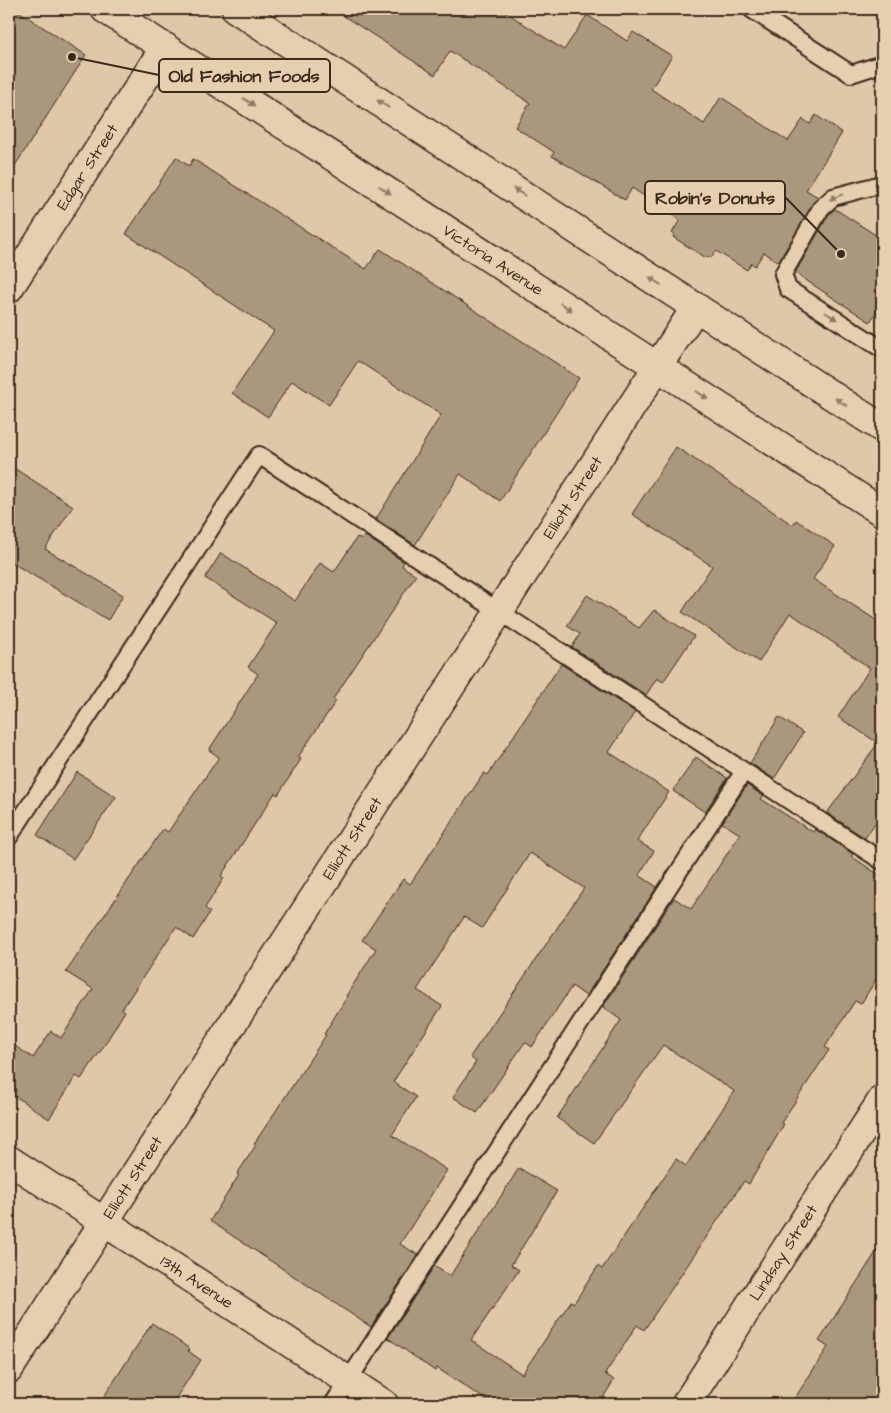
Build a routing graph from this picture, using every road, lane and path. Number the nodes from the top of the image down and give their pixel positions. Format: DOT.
graph roads {
  1 [pos="105,9"];
  2 [pos="236,9"];
  3 [pos="751,9"];
  4 [pos="164,47"];
  5 [pos="882,64"];
  6 [pos="882,184"];
  7 [pos="9,288"];
  8 [pos="696,308"];
  9 [pos="882,349"];
  10 [pos="659,367"];
  11 [pos="882,428"];
  12 [pos="882,512"];
  13 [pos="499,612"];
  14 [pos="744,771"];
  15 [pos="9,838"];
  16 [pos="882,861"];
  17 [pos="882,1100"];
  18 [pos="9,1160"];
  19 [pos="104,1222"];
  20 [pos="9,1369"];
  21 [pos="348,1381"];
  22 [pos="333,1404"];
  23 [pos="384,1404"];
  24 [pos="686,1404"];
  1 -- 4 [label="street, Victoria Avenue"];
  8 -- 2 [label="street, one-way"];
  3 -- 5 [label="lane"];
  4 -- 7 [label="street, Edgar Street"];
  4 -- 10 [label="street, Victoria Avenue, one-way"];
  6 -- 9 [label="lane, one-way"];
  8 -- 10 [label="street, Elliott Street"];
  11 -- 8 [label="street, one-way"];
  10 -- 12 [label="street, Victoria Avenue, one-way"];
  10 -- 13 [label="street, Elliott Street"];
  13 -- 14 [label="lane"];
  13 -- 15 [label="lane"];
  13 -- 19 [label="street, Elliott Street"];
  14 -- 16 [label="lane"];
  14 -- 21 [label="lane"];
  17 -- 24 [label="street, Lindsay Street"];
  18 -- 19 [label="street, 13th Avenue"];
  19 -- 20 [label="street, Elliott Street"];
  19 -- 21 [label="street, 13th Avenue"];
  21 -- 22 [label="lane"];
  21 -- 23 [label="street, 13th Avenue"];
}
